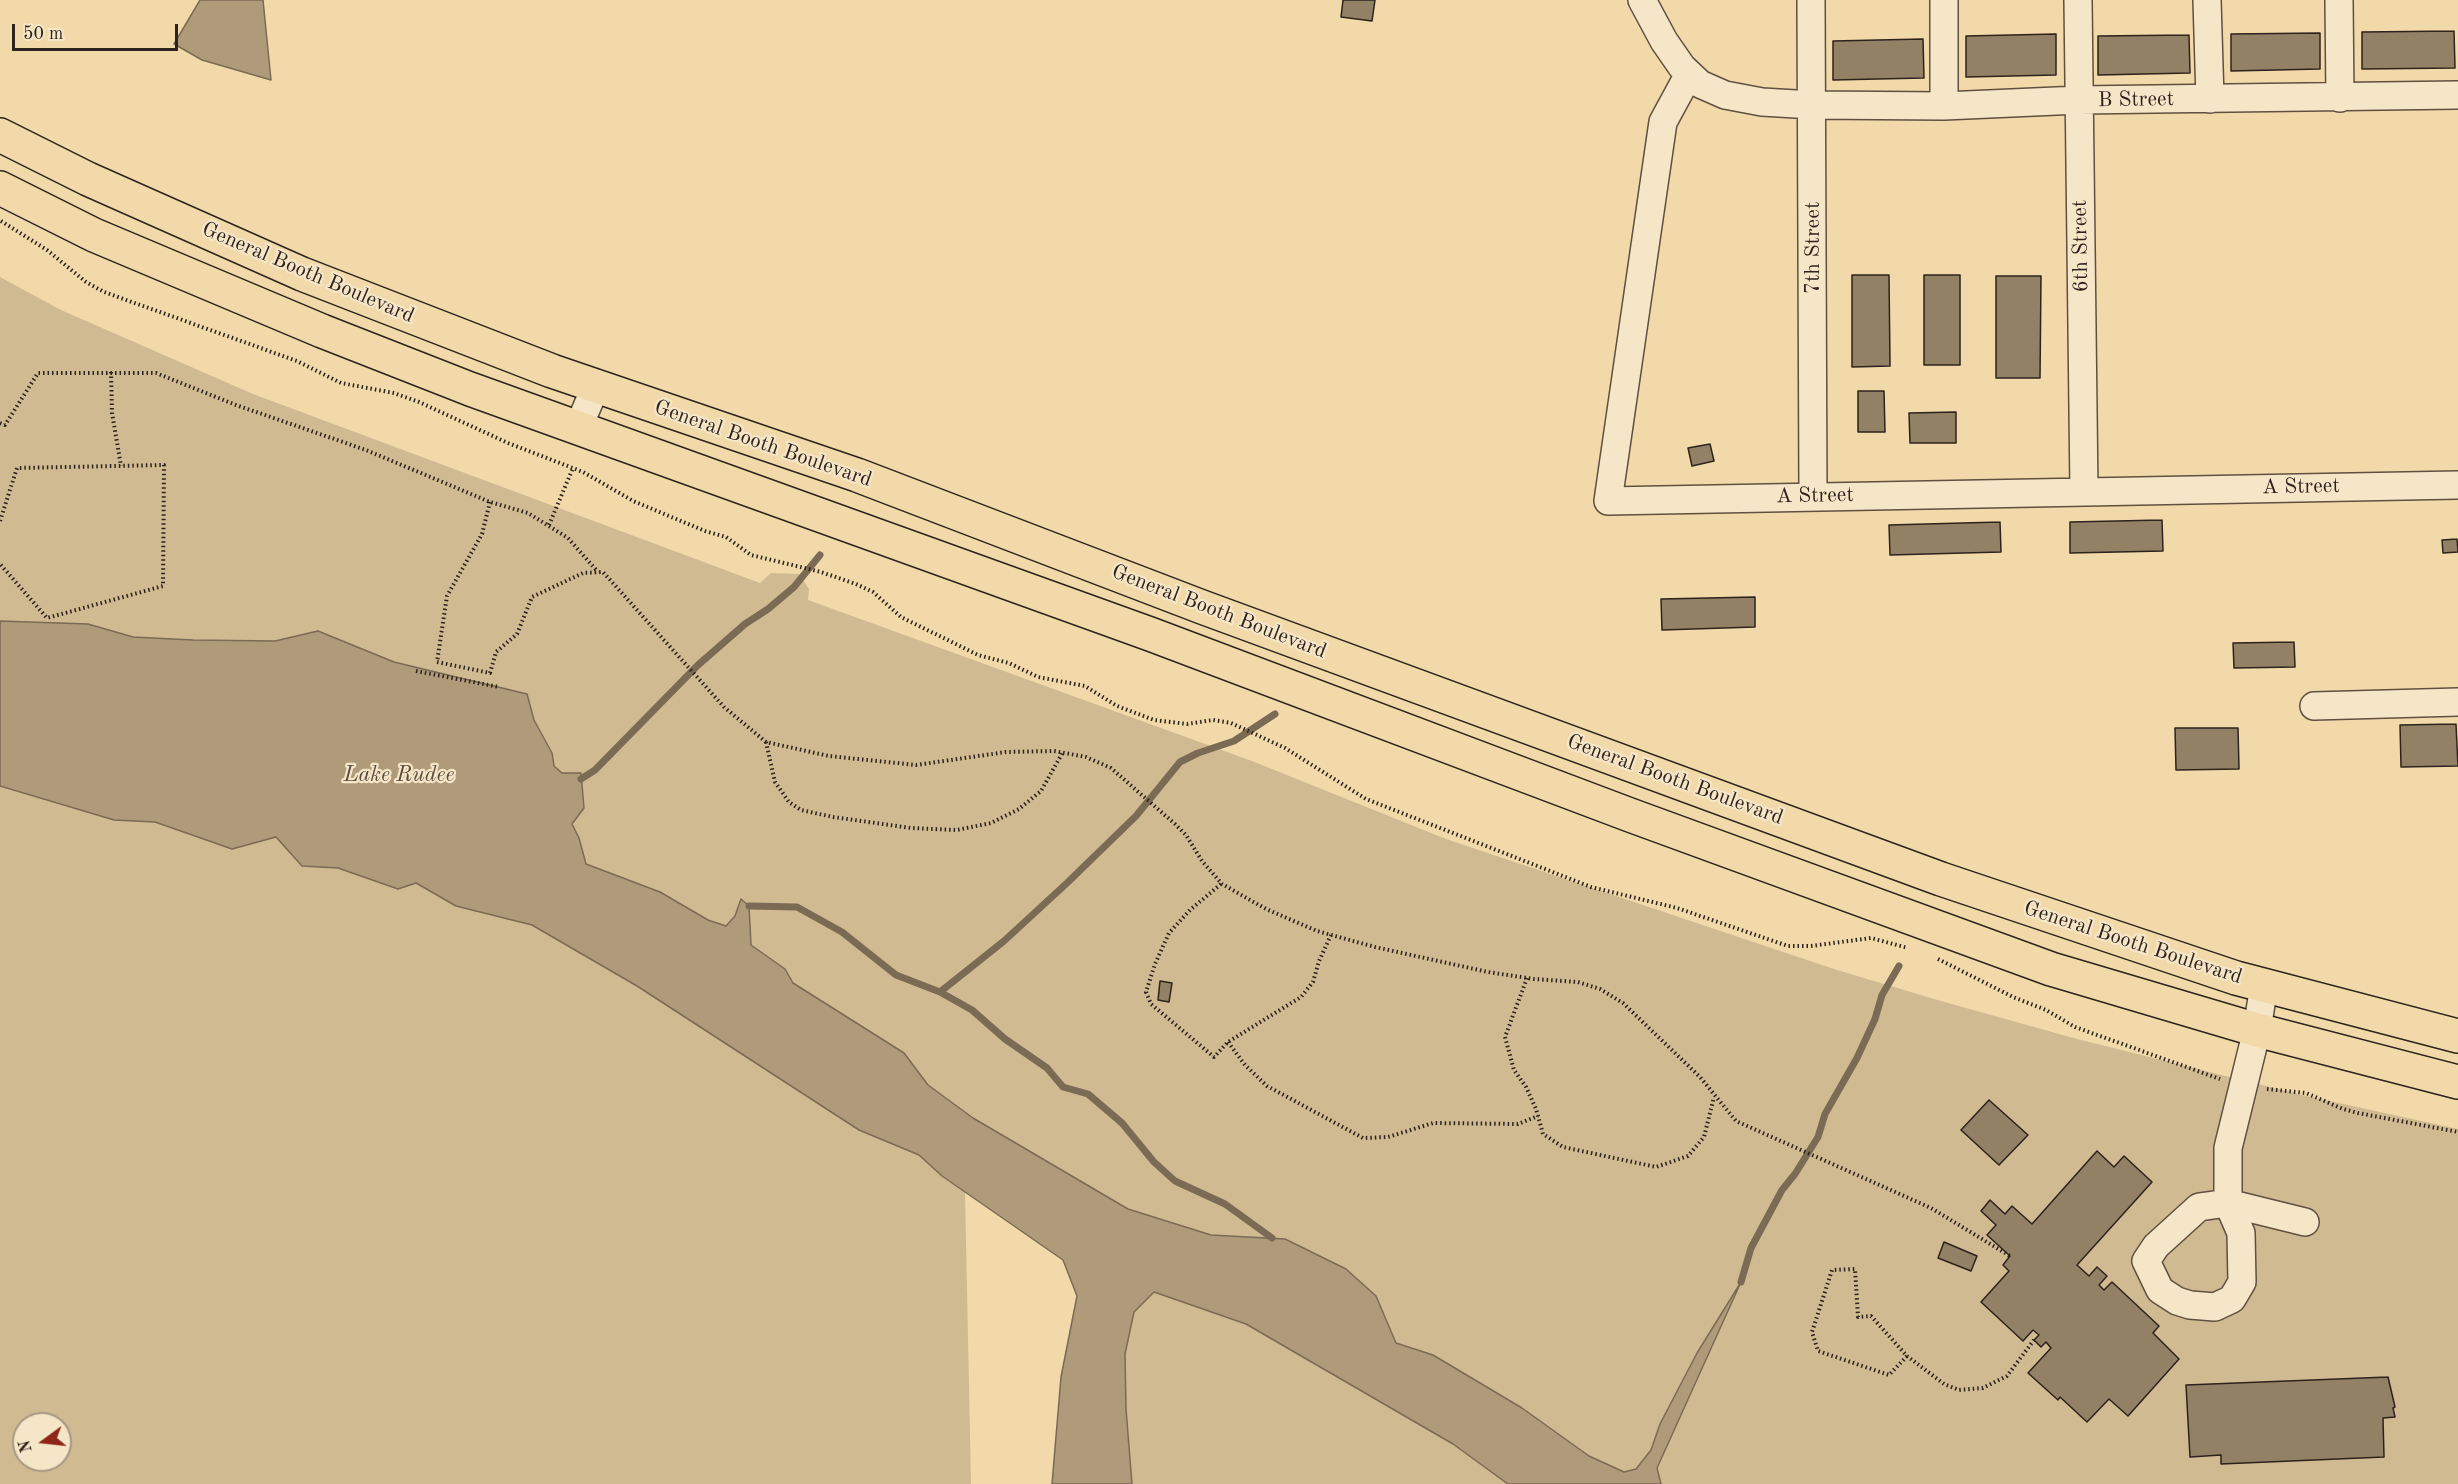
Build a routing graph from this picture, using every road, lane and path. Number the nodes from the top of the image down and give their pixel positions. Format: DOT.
graph roads {
  1 [pos="1642,0"];
  2 [pos="1811,0"];
  3 [pos="1944,0"];
  4 [pos="2078,0"];
  5 [pos="2207,0"];
  6 [pos="2339,0"];
  7 [pos="1689,74"];
  8 [pos="2458,96"];
  9 [pos="2340,98"];
  10 [pos="2210,99"];
  11 [pos="2079,100"];
  12 [pos="1813,105"];
  13 [pos="1944,106"];
  14 [pos="0,135"];
  15 [pos="0,188"];
  16 [pos="0,221"];
  17 [pos="111,372"];
  18 [pos="596,387"];
  19 [pos="0,423"];
  20 [pos="578,428"];
  21 [pos="121,466"];
  22 [pos="573,468"];
  23 [pos="2458,485"];
  24 [pos="2084,491"];
  25 [pos="1814,496"];
  26 [pos="490,502"];
  27 [pos="0,521"];
  28 [pos="549,525"];
  29 [pos="0,564"];
  30 [pos="600,572"];
  31 [pos="416,671"];
  32 [pos="499,687"];
  33 [pos="2458,702"];
  34 [pos="2314,706"];
  35 [pos="766,742"];
  36 [pos="1063,752"];
  37 [pos="1222,884"];
  38 [pos="1331,934"];
  39 [pos="1915,950"];
  40 [pos="1934,957"];
  41 [pos="1527,978"];
  42 [pos="2264,985"];
  43 [pos="2257,1030"];
  44 [pos="2458,1036"];
  45 [pos="1228,1042"];
  46 [pos="2221,1079"];
  47 [pos="2458,1082"];
  48 [pos="2265,1089"];
  49 [pos="1715,1096"];
  50 [pos="1538,1116"];
  51 [pos="2458,1132"];
  52 [pos="2305,1222"];
  53 [pos="2010,1256"];
  54 [pos="2034,1340"];
  55 [pos="1907,1356"];
  1 -- 7 [label="street, B Street"];
  2 -- 12 [label="street, 7th Street"];
  3 -- 13 [label="street"];
  4 -- 11 [label="street, 6th Street"];
  5 -- 10 [label="street"];
  6 -- 9 [label="street"];
  7 -- 12 [label="street, B Street"];
  7 -- 25 [label="street, A Street"];
  8 -- 9 [label="street, B Street"];
  9 -- 10 [label="street, B Street"];
  10 -- 11 [label="street, B Street"];
  11 -- 13 [label="street, B Street"];
  11 -- 24 [label="street, 6th Street"];
  12 -- 13 [label="street, B Street"];
  12 -- 25 [label="street, 7th Street"];
  14 -- 18 [label="highway, General Booth Boulevard"];
  15 -- 20 [label="highway, General Booth Boulevard"];
  16 -- 22 [label="path"];
  17 -- 19 [label="path"];
  17 -- 21 [label="path"];
  17 -- 26 [label="path"];
  18 -- 20 [label="street"];
  18 -- 42 [label="highway, General Booth Boulevard"];
  20 -- 43 [label="highway, General Booth Boulevard"];
  21 -- 27 [label="path"];
  21 -- 29 [label="path"];
  22 -- 28 [label="path"];
  22 -- 39 [label="path"];
  23 -- 24 [label="street, A Street"];
  24 -- 25 [label="street, A Street"];
  26 -- 28 [label="path"];
  26 -- 30 [label="path"];
  28 -- 30 [label="path"];
  30 -- 35 [label="path"];
  31 -- 32 [label="path"];
  33 -- 34 [label="street"];
  35 -- 36 [label="path"];
  35 -- 36 [label="path"];
  36 -- 37 [label="path"];
  37 -- 38 [label="path"];
  37 -- 45 [label="path"];
  38 -- 41 [label="path"];
  38 -- 45 [label="path"];
  40 -- 46 [label="path"];
  41 -- 49 [label="path"];
  41 -- 50 [label="path"];
  42 -- 43 [label="street"];
  42 -- 44 [label="highway, General Booth Boulevard"];
  43 -- 47 [label="highway, General Booth Boulevard"];
  43 -- 52 [label="street"];
  45 -- 50 [label="path"];
  48 -- 51 [label="path"];
  49 -- 50 [label="path"];
  49 -- 53 [label="path"];
  54 -- 55 [label="path"];
  55 -- 55 [label="path"];
}
